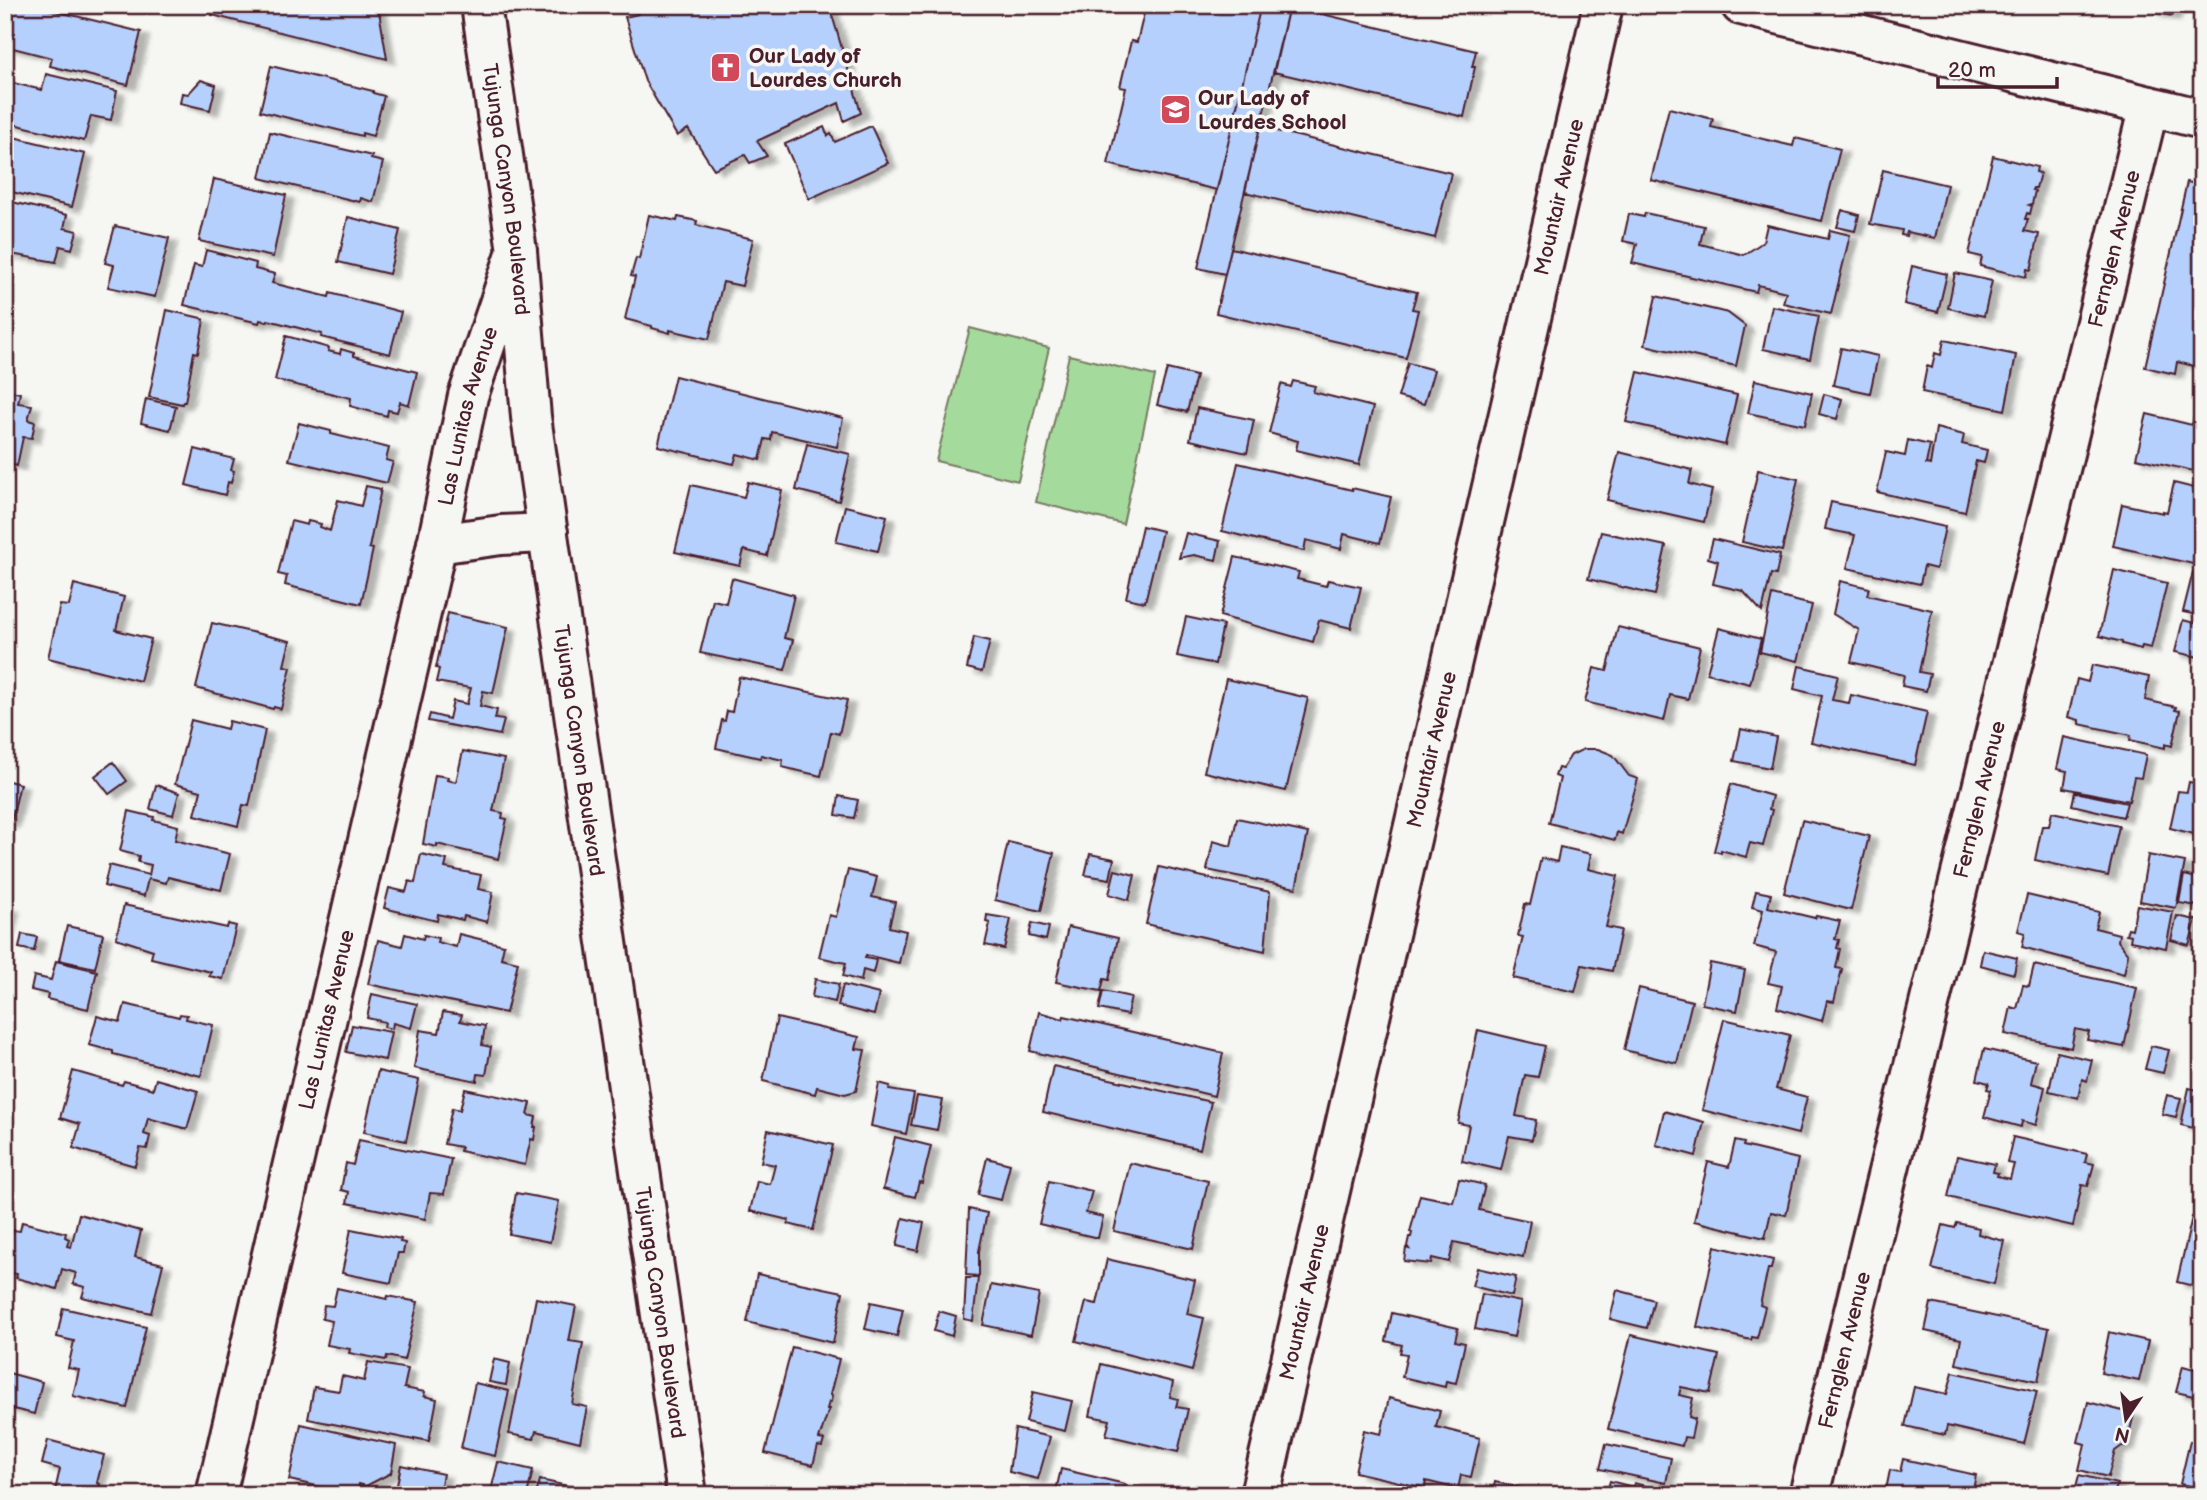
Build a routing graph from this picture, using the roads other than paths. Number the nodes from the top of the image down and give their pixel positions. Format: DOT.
graph roads {
  1 [pos="481,5"];
  2 [pos="1603,5"];
  3 [pos="1741,5"];
  4 [pos="2149,106"];
  5 [pos="2202,119"];
  6 [pos="517,251"];
  7 [pos="548,533"];
  8 [pos="437,544"];
  9 [pos="216,1495"];
  10 [pos="687,1495"];
  11 [pos="1260,1495"];
  12 [pos="1809,1495"];
  1 -- 6 [label="street, Tujunga Canyon Boulevard"];
  2 -- 11 [label="street, Mountair Avenue"];
  3 -- 4 [label="street"];
  4 -- 5 [label="street"];
  4 -- 12 [label="street, Fernglen Avenue"];
  6 -- 7 [label="street, Tujunga Canyon Boulevard"];
  6 -- 8 [label="street, Las Lunitas Avenue"];
  7 -- 8 [label="street, Las Lunitas Avenue"];
  7 -- 10 [label="street, Tujunga Canyon Boulevard"];
  8 -- 9 [label="street, Las Lunitas Avenue"];
}
